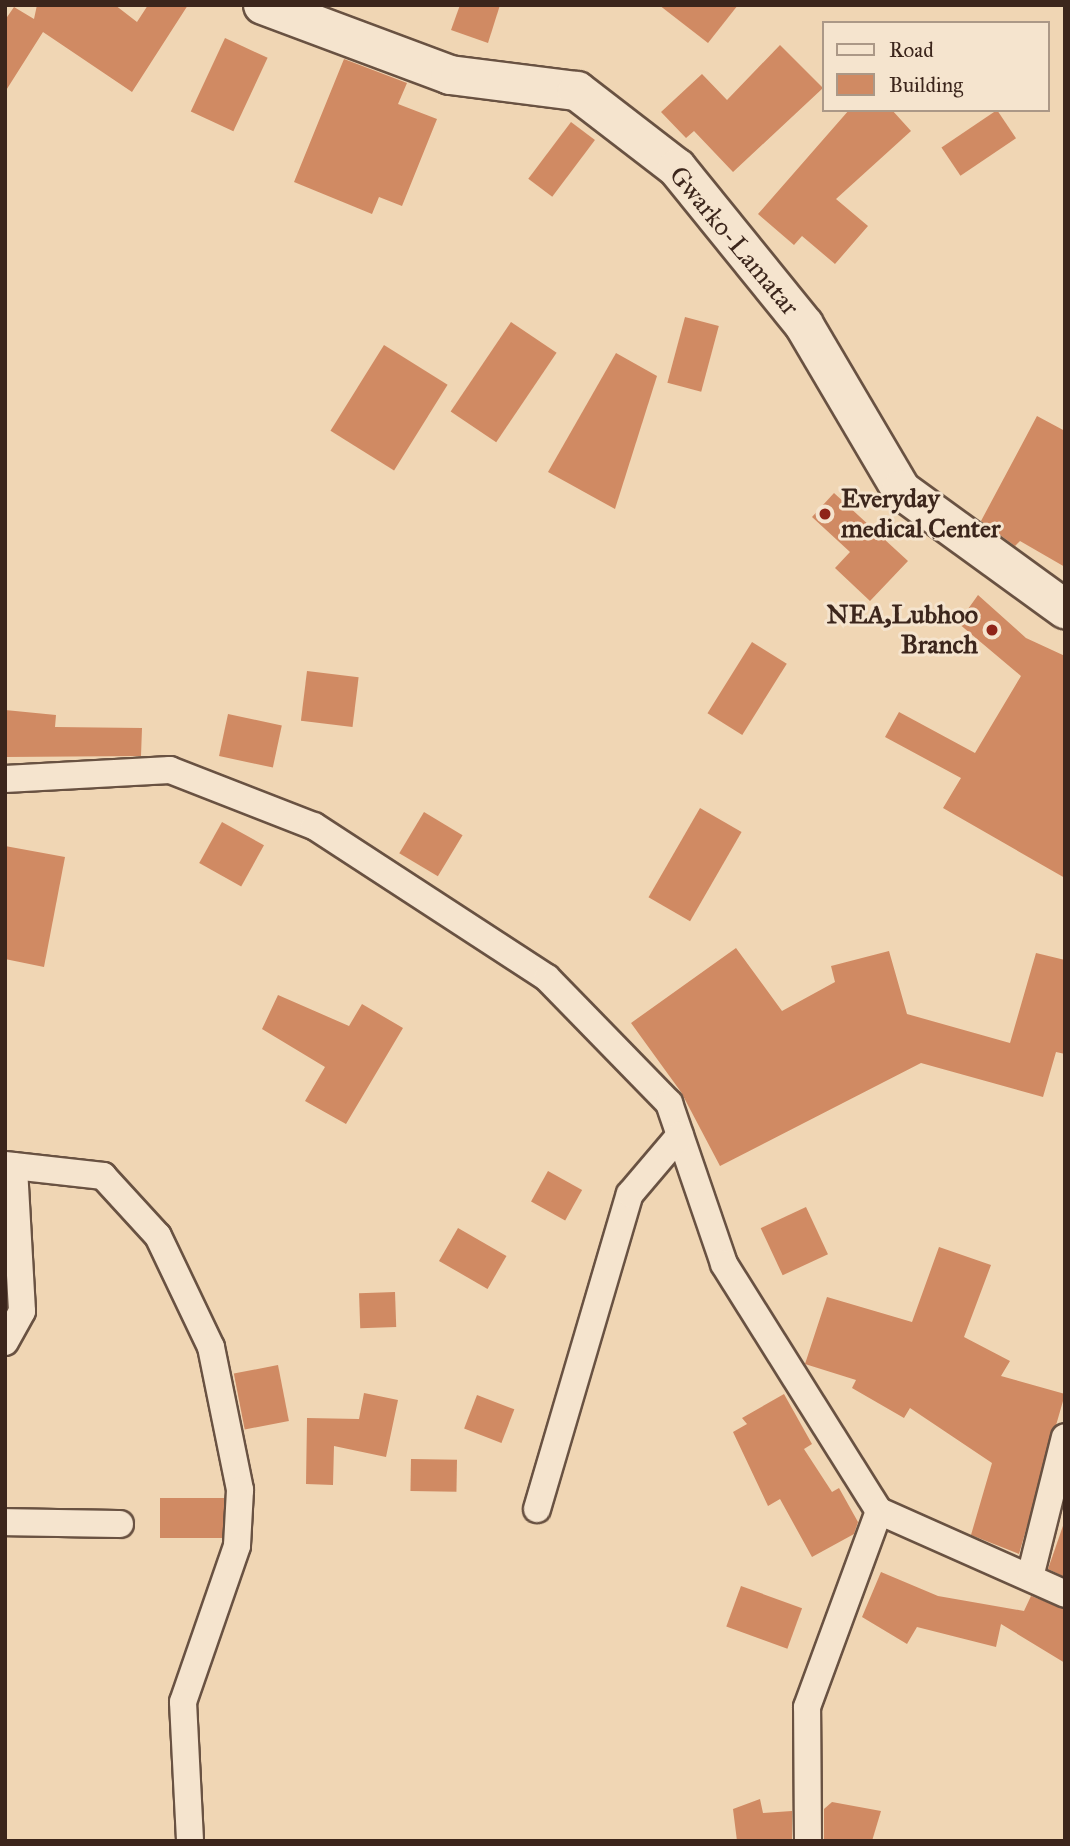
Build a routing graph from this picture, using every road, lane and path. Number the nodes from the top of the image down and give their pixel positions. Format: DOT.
graph roads {
  1 [pos="263,5"];
  2 [pos="1065,609"];
  3 [pos="5,779"];
  4 [pos="680,1135"];
  5 [pos="10,1166"];
  6 [pos="5,1342"];
  7 [pos="1065,1437"];
  8 [pos="537,1509"];
  9 [pos="879,1511"];
  10 [pos="5,1522"];
  11 [pos="120,1524"];
  12 [pos="1030,1577"];
  13 [pos="1065,1594"];
  14 [pos="190,1841"];
  15 [pos="808,1841"];
  1 -- 2 [label="main road, Gwarko-Lamatar"];
  3 -- 4 [label="street"];
  4 -- 8 [label="street"];
  4 -- 9 [label="street"];
  5 -- 6 [label="street"];
  5 -- 14 [label="street"];
  7 -- 12 [label="street"];
  9 -- 12 [label="street"];
  9 -- 15 [label="street"];
  10 -- 11 [label="street"];
  12 -- 13 [label="street"];
}
